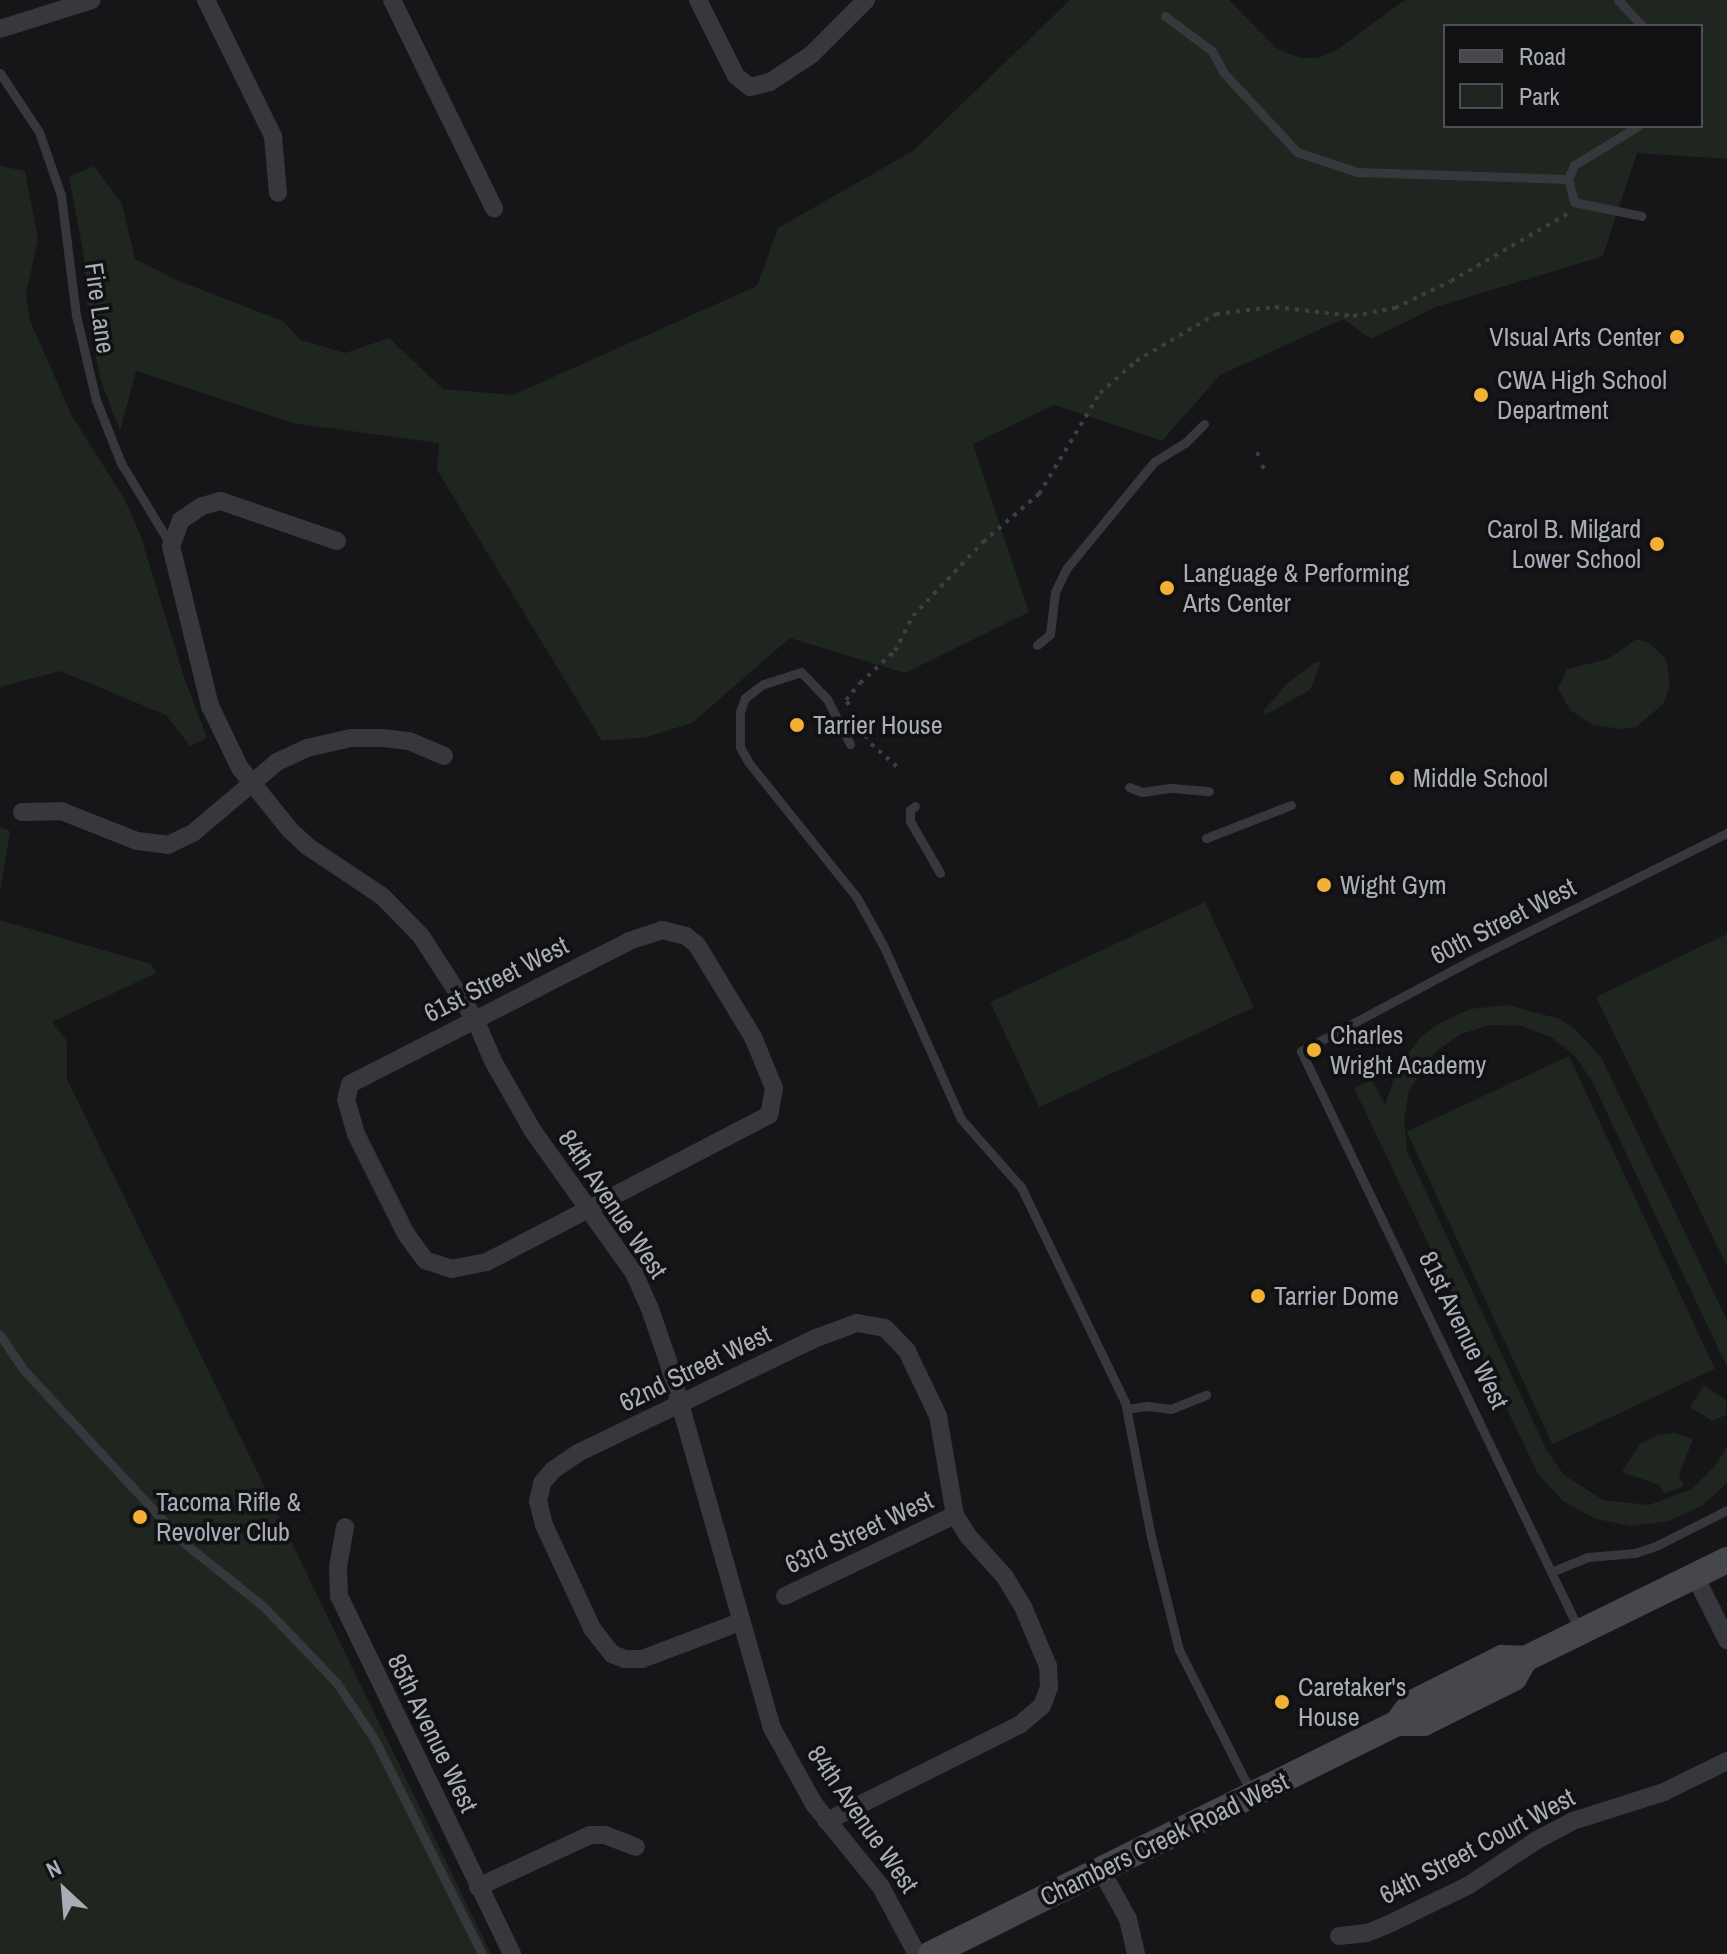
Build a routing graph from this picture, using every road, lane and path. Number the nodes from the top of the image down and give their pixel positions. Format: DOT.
graph roads {
  1 [pos="92,0"];
  2 [pos="206,0"];
  3 [pos="392,0"];
  4 [pos="698,0"];
  5 [pos="866,0"];
  6 [pos="1618,0"];
  7 [pos="1165,16"];
  8 [pos="1640,24"];
  9 [pos="0,29"];
  10 [pos="0,73"];
  11 [pos="1635,128"];
  12 [pos="1568,179"];
  13 [pos="278,193"];
  14 [pos="1585,205"];
  15 [pos="494,208"];
  16 [pos="1642,216"];
  17 [pos="1204,424"];
  18 [pos="1257,452"];
  19 [pos="1266,474"];
  20 [pos="337,541"];
  21 [pos="171,546"];
  22 [pos="1037,645"];
  23 [pos="851,709"];
  24 [pos="855,717"];
  25 [pos="850,744"];
  26 [pos="444,756"];
  27 [pos="899,768"];
  28 [pos="251,782"];
  29 [pos="1129,787"];
  30 [pos="1209,791"];
  31 [pos="1291,805"];
  32 [pos="915,806"];
  33 [pos="22,812"];
  34 [pos="1727,833"];
  35 [pos="1206,838"];
  36 [pos="940,873"];
  37 [pos="476,1021"];
  38 [pos="1301,1051"];
  39 [pos="588,1209"];
  40 [pos="0,1335"];
  41 [pos="1206,1395"];
  42 [pos="680,1405"];
  43 [pos="1127,1409"];
  44 [pos="1727,1510"];
  45 [pos="955,1515"];
  46 [pos="345,1527"];
  47 [pos="1727,1560"];
  48 [pos="1551,1572"];
  49 [pos="1695,1576"];
  50 [pos="785,1596"];
  51 [pos="740,1622"];
  52 [pos="1579,1631"];
  53 [pos="1727,1640"];
  54 [pos="1727,1761"];
  55 [pos="1252,1795"];
  56 [pos="827,1821"];
  57 [pos="636,1847"];
  58 [pos="1101,1870"];
  59 [pos="478,1887"];
  60 [pos="1339,1936"];
  61 [pos="482,1954"];
  62 [pos="512,1954"];
  63 [pos="917,1954"];
  64 [pos="931,1954"];
  65 [pos="1136,1954"];
  1 -- 9 [label="street"];
  2 -- 13 [label="street"];
  3 -- 15 [label="street"];
  4 -- 5 [label="street"];
  6 -- 8 [label="lane"];
  7 -- 12 [label="lane"];
  10 -- 21 [label="lane, Fire Lane"];
  11 -- 12 [label="lane"];
  12 -- 14 [label="lane"];
  14 -- 16 [label="lane"];
  14 -- 23 [label="path"];
  17 -- 22 [label="lane"];
  18 -- 19 [label="path"];
  20 -- 21 [label="street"];
  21 -- 28 [label="street, 84th Avenue West"];
  24 -- 27 [label="path"];
  25 -- 43 [label="lane"];
  26 -- 28 [label="street"];
  28 -- 33 [label="street"];
  28 -- 37 [label="street, 84th Avenue West"];
  29 -- 30 [label="lane"];
  31 -- 35 [label="lane"];
  32 -- 36 [label="lane"];
  34 -- 38 [label="lane, 60th Street West"];
  37 -- 39 [label="street, 84th Avenue West"];
  37 -- 39 [label="street, 61st Street West"];
  37 -- 39 [label="street, 61st Street West"];
  38 -- 48 [label="lane, 81st Avenue West"];
  39 -- 42 [label="street, 84th Avenue West"];
  40 -- 61 [label="lane"];
  41 -- 43 [label="lane"];
  42 -- 45 [label="street, 62nd Street West"];
  42 -- 51 [label="street, 84th Avenue West"];
  42 -- 51 [label="street, 62nd Street West"];
  43 -- 55 [label="lane"];
  44 -- 48 [label="lane"];
  45 -- 50 [label="street, 63rd Street West"];
  45 -- 56 [label="street"];
  46 -- 59 [label="street, 85th Avenue West"];
  47 -- 49 [label="street, Chambers Creek Road West"];
  48 -- 52 [label="lane, 81st Avenue West"];
  49 -- 52 [label="street, Chambers Creek Road West"];
  49 -- 53 [label="street"];
  51 -- 56 [label="street, 84th Avenue West"];
  52 -- 55 [label="street, Chambers Creek Road West"];
  54 -- 60 [label="street, 64th Street Court West"];
  55 -- 58 [label="street, Chambers Creek Road West"];
  56 -- 63 [label="street, 84th Avenue West"];
  57 -- 59 [label="street"];
  58 -- 64 [label="street, Chambers Creek Road West"];
  58 -- 65 [label="street"];
  59 -- 62 [label="street, 85th Avenue West"];
}
